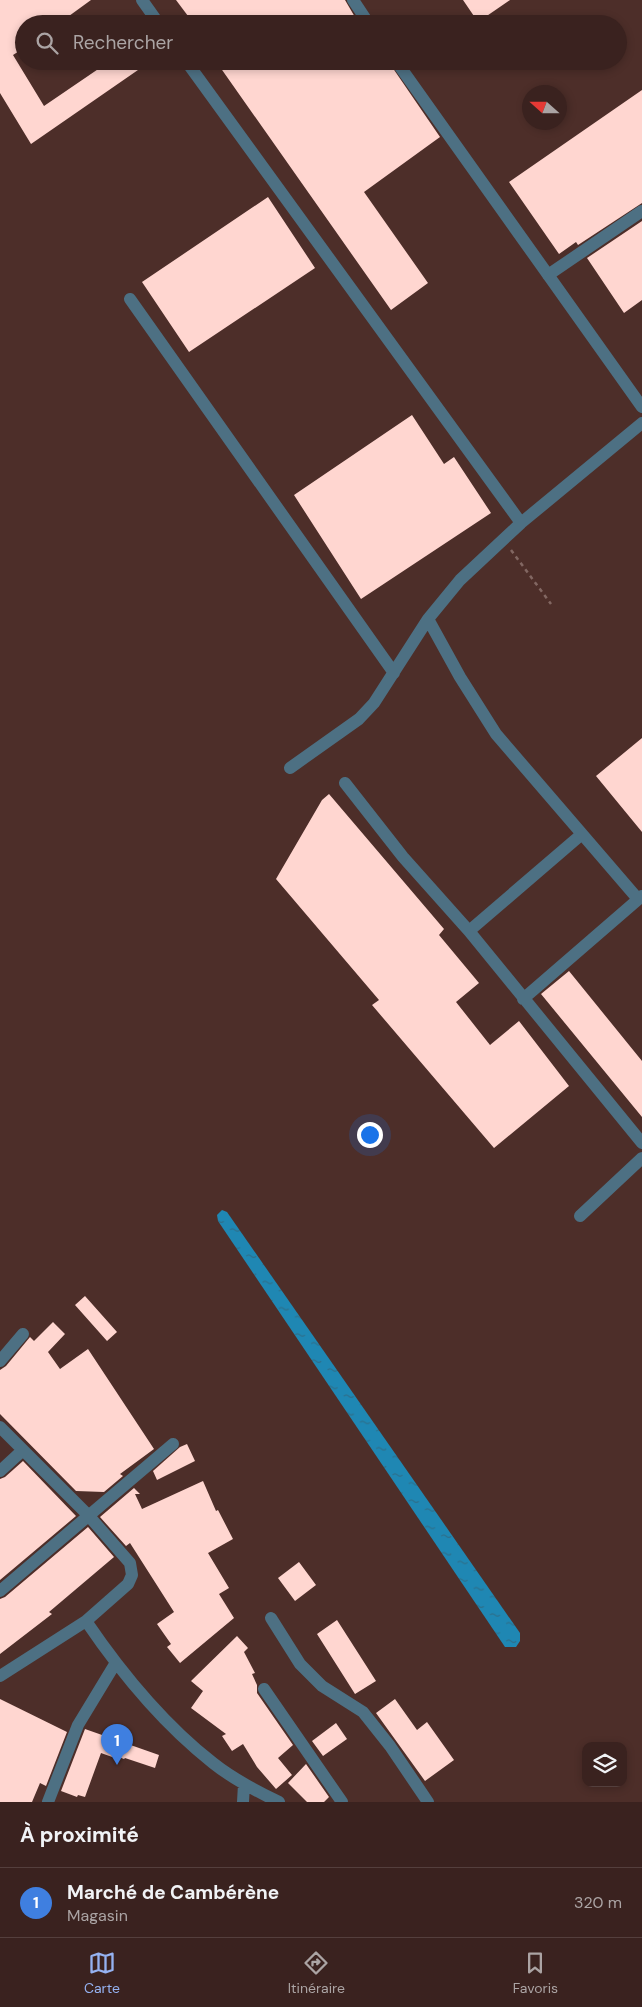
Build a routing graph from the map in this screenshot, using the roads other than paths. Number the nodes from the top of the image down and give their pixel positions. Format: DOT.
graph roads {
  1 [pos="142,0"];
  2 [pos="352,0"];
  3 [pos="153,15"];
  4 [pos="363,15"];
  5 [pos="193,70"];
  6 [pos="402,70"];
  7 [pos="642,211"];
  8 [pos="548,275"];
  9 [pos="130,299"];
  10 [pos="642,407"];
  11 [pos="642,423"];
  12 [pos="521,523"];
  13 [pos="428,619"];
  14 [pos="394,673"];
  15 [pos="290,768"];
  16 [pos="345,783"];
  17 [pos="582,834"];
  18 [pos="640,897"];
  19 [pos="469,931"];
  20 [pos="523,999"];
  21 [pos="642,1143"];
  22 [pos="642,1158"];
  23 [pos="580,1216"];
  24 [pos="23,1334"];
  25 [pos="0,1361"];
  26 [pos="0,1427"];
  27 [pos="173,1444"];
  28 [pos="24,1450"];
  29 [pos="0,1471"];
  30 [pos="88,1515"];
  31 [pos="0,1591"];
  32 [pos="271,1618"];
  33 [pos="86,1621"];
  34 [pos="115,1664"];
  35 [pos="0,1676"];
  36 [pos="264,1689"];
  37 [pos="244,1784"];
  38 [pos="48,1802"];
  39 [pos="243,1802"];
  40 [pos="279,1802"];
  41 [pos="342,1802"];
  42 [pos="428,1802"];
  1 -- 3 [label="street"];
  2 -- 4 [label="street"];
  5 -- 12 [label="street"];
  6 -- 8 [label="street"];
  7 -- 8 [label="street"];
  8 -- 10 [label="street"];
  9 -- 14 [label="street"];
  11 -- 12 [label="street"];
  12 -- 13 [label="street"];
  13 -- 14 [label="street"];
  13 -- 17 [label="street"];
  14 -- 15 [label="street"];
  16 -- 19 [label="street"];
  17 -- 18 [label="street"];
  17 -- 19 [label="street"];
  18 -- 20 [label="street"];
  19 -- 20 [label="street"];
  20 -- 21 [label="street"];
  22 -- 23 [label="street"];
  24 -- 25 [label="street"];
  26 -- 28 [label="street"];
  27 -- 30 [label="street"];
  28 -- 29 [label="street"];
  28 -- 30 [label="street"];
  30 -- 31 [label="street"];
  30 -- 33 [label="street"];
  32 -- 42 [label="street"];
  33 -- 34 [label="street"];
  33 -- 35 [label="street"];
  34 -- 37 [label="street"];
  34 -- 38 [label="street"];
  36 -- 41 [label="street"];
  37 -- 39 [label="street"];
  37 -- 40 [label="street"];
}
